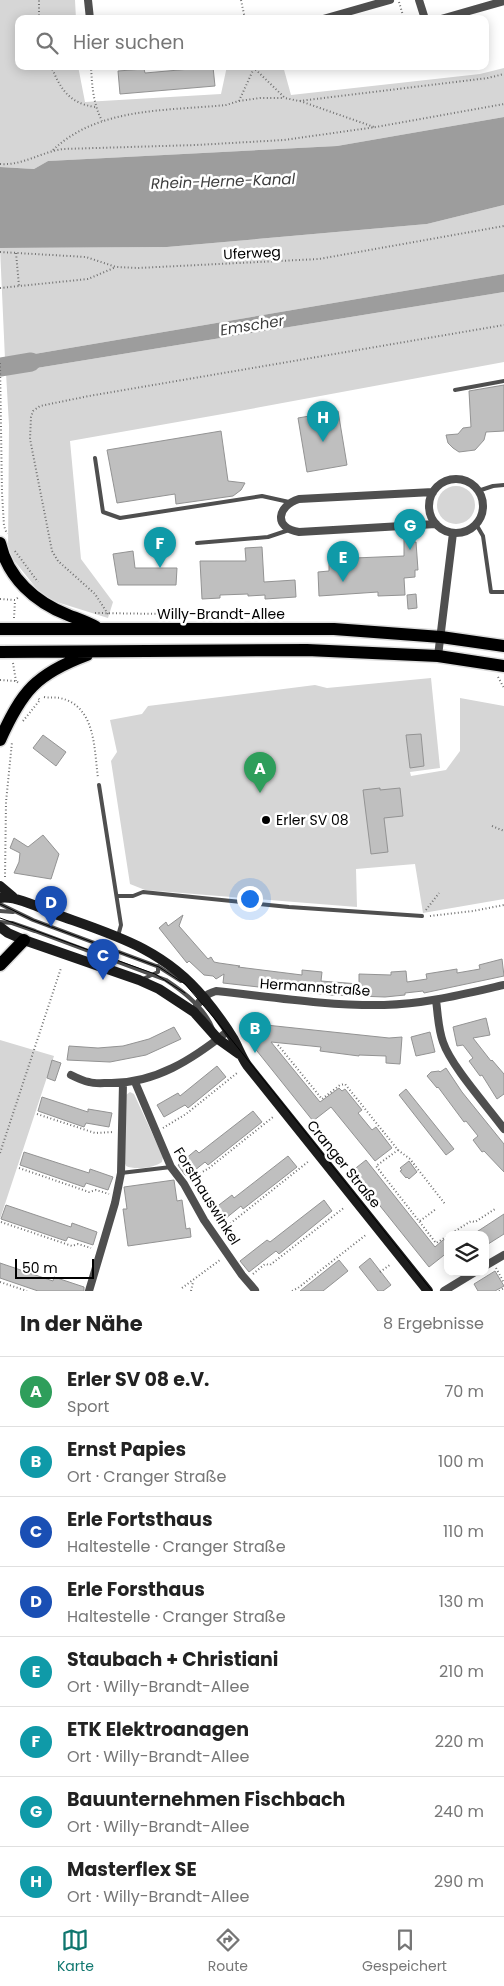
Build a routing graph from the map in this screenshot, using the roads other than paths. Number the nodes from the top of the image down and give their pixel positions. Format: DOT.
graph roads {
  1 [pos="88,0"];
  2 [pos="390,0"];
  3 [pos="419,0"];
  4 [pos="504,1"];
  5 [pos="90,15"];
  6 [pos="337,15"];
  7 [pos="424,15"];
  8 [pos="455,15"];
  9 [pos="504,381"];
  10 [pos="455,390"];
  11 [pos="95,458"];
  12 [pos="504,485"];
  13 [pos="478,491"];
  14 [pos="433,492"];
  15 [pos="289,502"];
  16 [pos="436,524"];
  17 [pos="476,524"];
  18 [pos="289,530"];
  19 [pos="453,533"];
  20 [pos="5,542"];
  21 [pos="197,543"];
  22 [pos="504,592"];
  23 [pos="98,628"];
  24 [pos="0,629"];
  25 [pos="441,637"];
  26 [pos="504,646"];
  27 [pos="0,652"];
  28 [pos="95,652"];
  29 [pos="438,656"];
  30 [pos="500,671"];
  31 [pos="6,740"];
  32 [pos="98,785"];
  33 [pos="0,886"];
  34 [pos="117,896"];
  35 [pos="0,898"];
  36 [pos="20,901"];
  37 [pos="0,904"];
  38 [pos="0,911"];
  39 [pos="16,913"];
  40 [pos="422,916"];
  41 [pos="0,922"];
  42 [pos="0,927"];
  43 [pos="34,931"];
  44 [pos="118,936"];
  45 [pos="24,940"];
  46 [pos="150,952"];
  47 [pos="0,965"];
  48 [pos="159,966"];
  49 [pos="155,974"];
  50 [pos="138,980"];
  51 [pos="504,985"];
  52 [pos="436,1000"];
  53 [pos="198,1004"];
  54 [pos="228,1032"];
  55 [pos="218,1039"];
  56 [pos="240,1054"];
  57 [pos="71,1075"];
  58 [pos="135,1082"];
  59 [pos="123,1083"];
  60 [pos="504,1129"];
  61 [pos="171,1167"];
  62 [pos="121,1173"];
  63 [pos="504,1255"];
  64 [pos="489,1264"];
  65 [pos="468,1276"];
  66 [pos="255,1290"];
  67 [pos="88,1291"];
  68 [pos="428,1291"];
  69 [pos="444,1291"];
  1 -- 5 [label="street"];
  2 -- 6 [label="street"];
  3 -- 7 [label="street"];
  4 -- 8 [label="street"];
  9 -- 10 [label="lane"];
  11 -- 15 [label="lane"];
  12 -- 13 [label="lane"];
  13 -- 14 [label="street"];
  13 -- 17 [label="street"];
  14 -- 15 [label="street"];
  14 -- 16 [label="street"];
  15 -- 18 [label="street"];
  16 -- 18 [label="street"];
  16 -- 19 [label="street"];
  17 -- 19 [label="street"];
  17 -- 22 [label="lane"];
  18 -- 21 [label="lane"];
  19 -- 25 [label="street"];
  20 -- 23 [label="main road"];
  23 -- 24 [label="main road, Willy-Brandt-Allee"];
  23 -- 25 [label="main road, Willy-Brandt-Allee"];
  25 -- 26 [label="main road, Willy-Brandt-Allee"];
  25 -- 29 [label="street"];
  27 -- 28 [label="main road"];
  28 -- 29 [label="main road"];
  28 -- 31 [label="main road"];
  29 -- 30 [label="main road"];
  32 -- 34 [label="lane"];
  33 -- 36 [label="main road"];
  34 -- 40 [label="lane"];
  34 -- 44 [label="lane"];
  35 -- 36 [label="main road, Cranger Straße"];
  36 -- 44 [label="main road, Cranger Straße"];
  37 -- 39 [label="lane"];
  38 -- 39 [label="lane"];
  39 -- 48 [label="lane"];
  41 -- 43 [label="lane"];
  42 -- 45 [label="main road, Cranger Straße"];
  43 -- 45 [label="lane"];
  43 -- 49 [label="lane"];
  44 -- 46 [label="main road, Cranger Straße"];
  45 -- 47 [label="main road"];
  45 -- 50 [label="main road, Cranger Straße"];
  46 -- 48 [label="lane"];
  46 -- 53 [label="main road, Cranger Straße"];
  48 -- 49 [label="lane"];
  48 -- 53 [label="lane"];
  49 -- 50 [label="lane"];
  49 -- 53 [label="lane"];
  50 -- 53 [label="main road, Cranger Straße"];
  51 -- 52 [label="street, Hermannstraße"];
  52 -- 53 [label="street, Hermannstraße"];
  52 -- 60 [label="street"];
  53 -- 54 [label="main road, Cranger Straße"];
  53 -- 55 [label="main road, Cranger Straße"];
  54 -- 55 [label="street"];
  54 -- 56 [label="main road, Cranger Straße"];
  55 -- 56 [label="main road, Cranger Straße"];
  55 -- 58 [label="street"];
  56 -- 68 [label="main road, Cranger Straße"];
  57 -- 59 [label="street"];
  58 -- 59 [label="street"];
  58 -- 61 [label="street, Forsthauswinkel"];
  59 -- 62 [label="street"];
  61 -- 62 [label="lane"];
  61 -- 66 [label="street, Forsthauswinkel"];
  62 -- 67 [label="street"];
  63 -- 64 [label="street"];
  65 -- 69 [label="street"];
}
